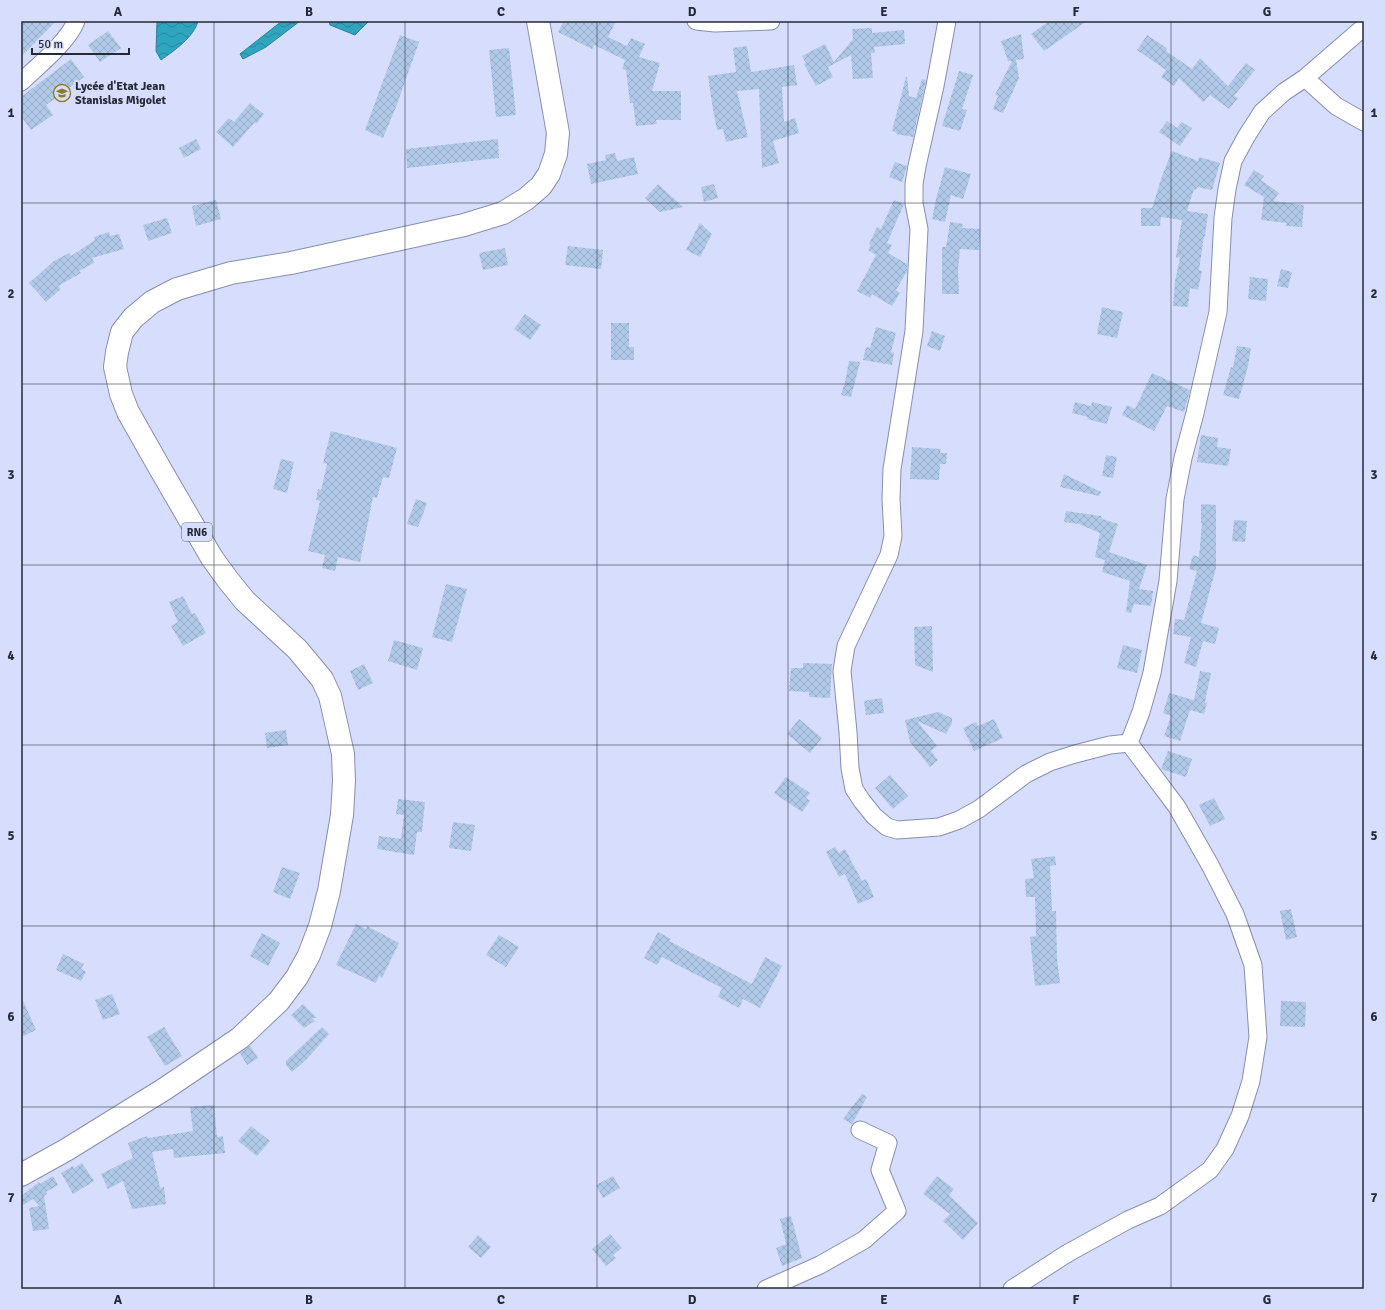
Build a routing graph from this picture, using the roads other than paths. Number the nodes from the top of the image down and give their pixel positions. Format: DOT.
graph roads {
  1 [pos="76,21"];
  2 [pos="538,21"];
  3 [pos="696,21"];
  4 [pos="771,21"];
  5 [pos="947,21"];
  6 [pos="1364,27"];
  7 [pos="1305,78"];
  8 [pos="21,82"];
  9 [pos="1364,122"];
  10 [pos="1129,743"];
  11 [pos="860,1130"];
  12 [pos="21,1174"];
  13 [pos="766,1289"];
  14 [pos="1012,1289"];
  1 -- 8 [label="street"];
  2 -- 12 [label="highway, RN6"];
  3 -- 4 [label="street"];
  5 -- 10 [label="street"];
  6 -- 7 [label="street"];
  7 -- 9 [label="street"];
  7 -- 10 [label="street"];
  10 -- 14 [label="street"];
  11 -- 13 [label="street"];
}
